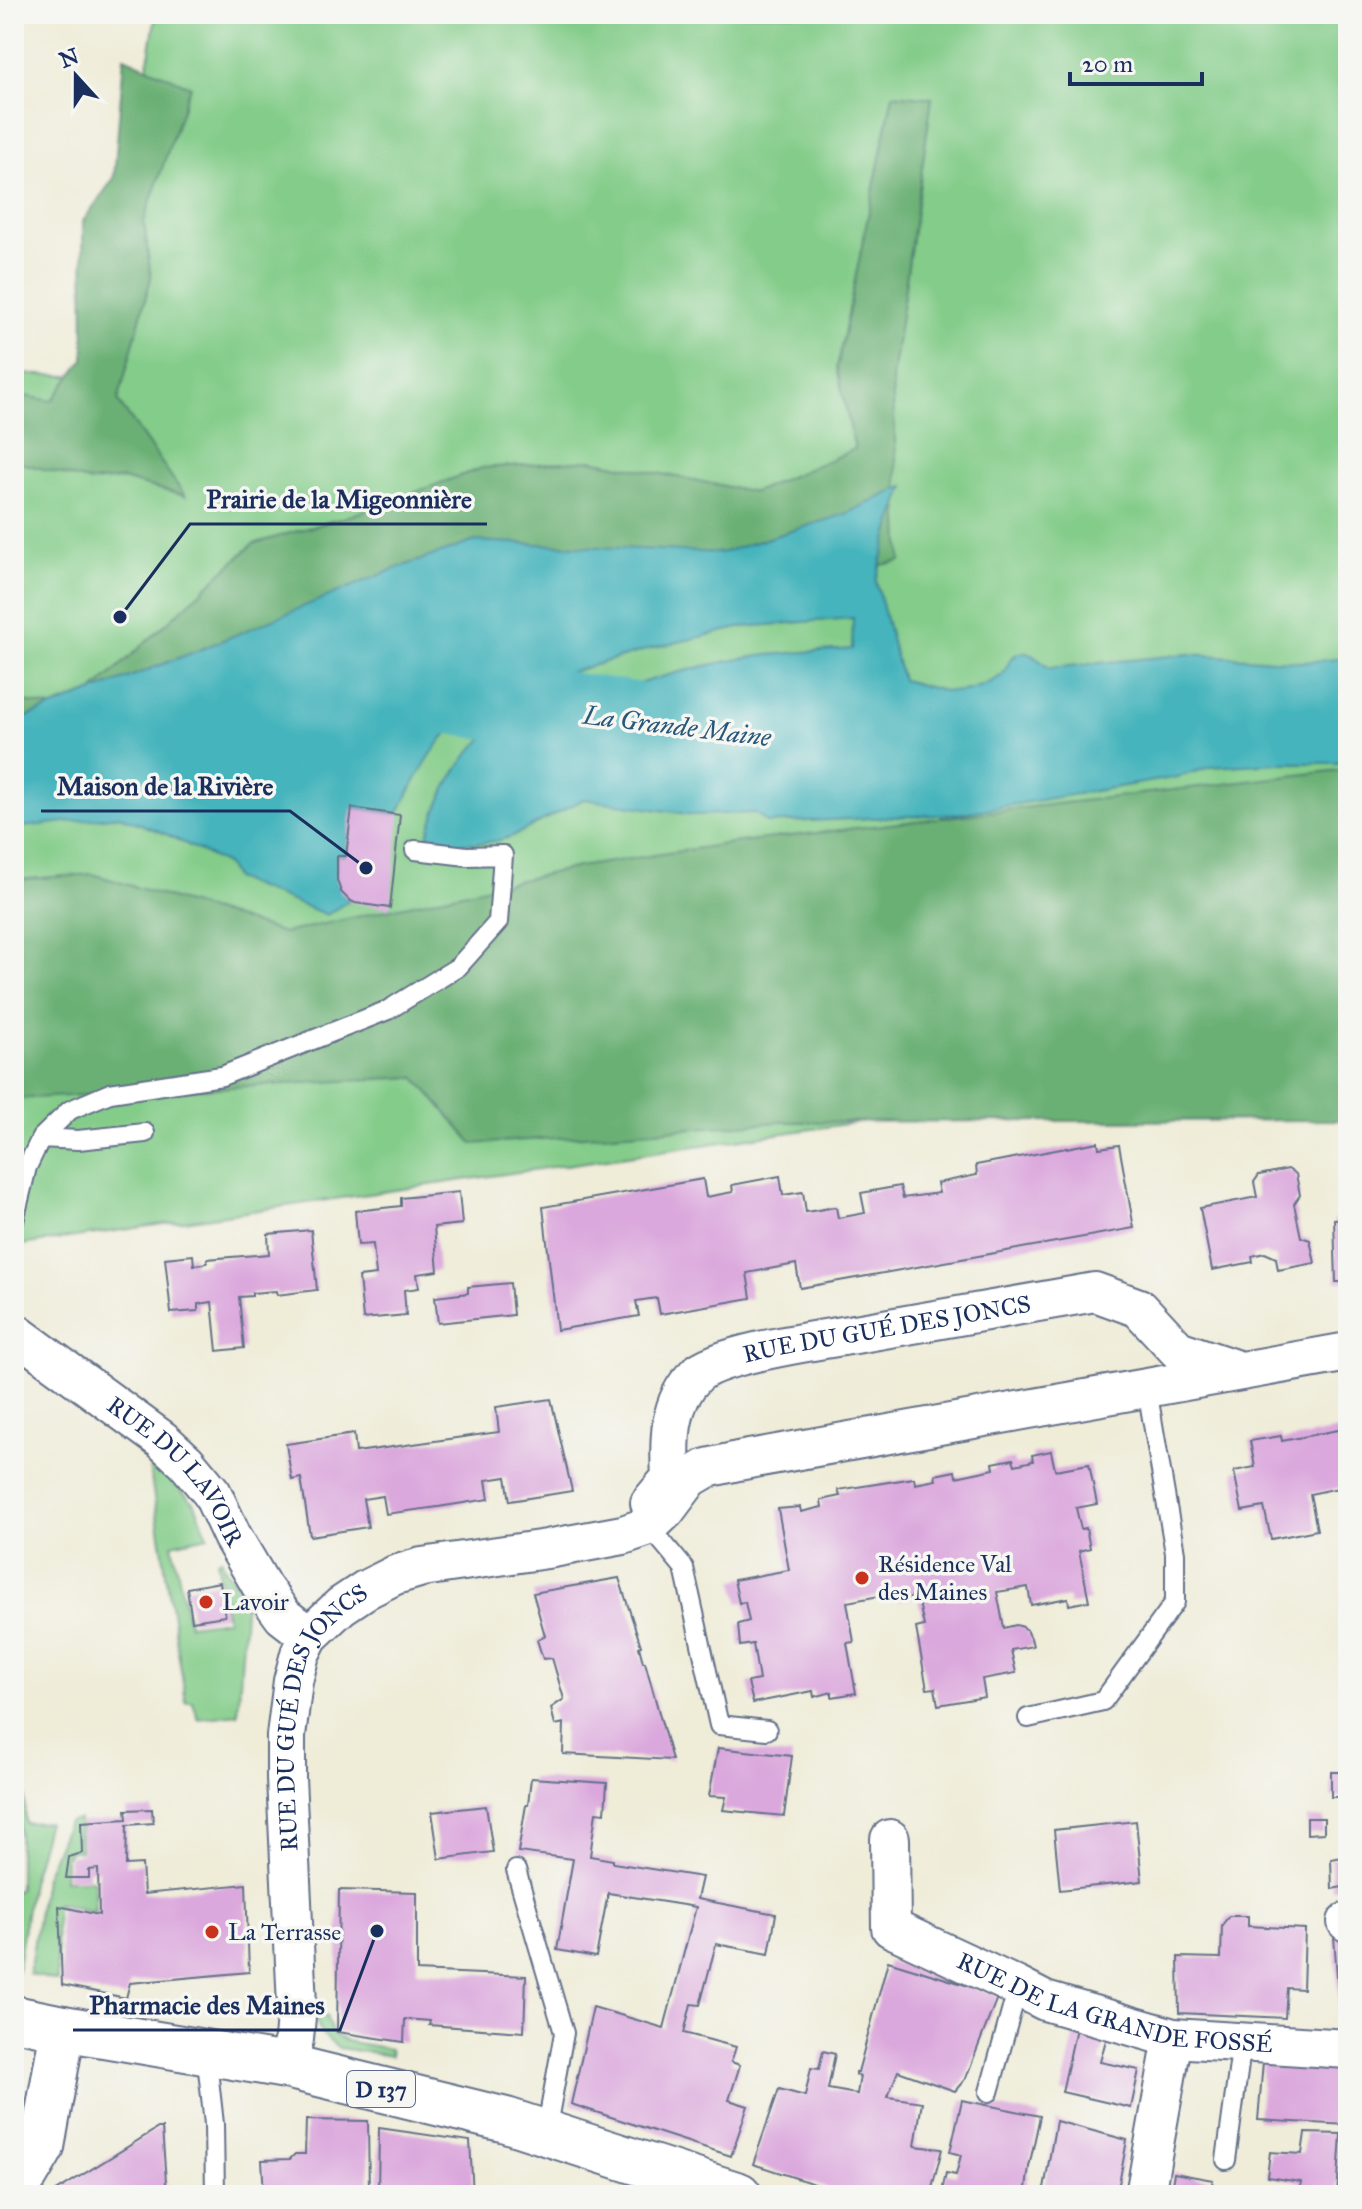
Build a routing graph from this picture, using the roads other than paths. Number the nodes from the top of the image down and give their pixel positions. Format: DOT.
graph roads {
  1 [pos="415,850"];
  2 [pos="145,1133"];
  3 [pos="41,1138"];
  4 [pos="14,1221"];
  5 [pos="14,1332"];
  6 [pos="1348,1352"];
  7 [pos="1240,1371"];
  8 [pos="1147,1389"];
  9 [pos="636,1530"];
  10 [pos="309,1636"];
  11 [pos="1028,1718"];
  12 [pos="767,1730"];
  13 [pos="890,1839"];
  14 [pos="516,1870"];
  15 [pos="1018,1987"];
  16 [pos="14,2018"];
  17 [pos="63,2028"];
  18 [pos="1173,2038"];
  19 [pos="1242,2042"];
  20 [pos="1348,2049"];
  21 [pos="206,2052"];
  22 [pos="286,2066"];
  23 [pos="989,2092"];
  24 [pos="546,2132"];
  25 [pos="1226,2160"];
  26 [pos="14,2186"];
  27 [pos="215,2195"];
  28 [pos="739,2195"];
  29 [pos="1145,2195"];
  1 -- 3 [label="lane"];
  2 -- 3 [label="lane"];
  3 -- 4 [label="lane"];
  5 -- 10 [label="street, RUE DU LAVOIR"];
  6 -- 7 [label="street, RUE DU GUÉ DES JONCS"];
  7 -- 8 [label="street, RUE DU GUÉ DES JONCS"];
  7 -- 9 [label="street, RUE DU GUÉ DES JONCS"];
  8 -- 9 [label="street, RUE DU GUÉ DES JONCS"];
  8 -- 11 [label="lane"];
  9 -- 10 [label="street, RUE DU GUÉ DES JONCS"];
  9 -- 12 [label="lane"];
  10 -- 22 [label="street, RUE DU GUÉ DES JONCS"];
  13 -- 15 [label="street, RUE DE LA GRANDE FOSSÉ"];
  14 -- 24 [label="lane"];
  15 -- 18 [label="street, RUE DE LA GRANDE FOSSÉ"];
  15 -- 23 [label="lane"];
  16 -- 17 [label="main road, D 137"];
  17 -- 21 [label="main road, D 137"];
  17 -- 26 [label="main road"];
  18 -- 19 [label="street, RUE DE LA GRANDE FOSSÉ"];
  18 -- 29 [label="street"];
  19 -- 20 [label="street, RUE DE LA GRANDE FOSSÉ"];
  19 -- 25 [label="lane"];
  21 -- 22 [label="main road, D 137"];
  21 -- 27 [label="lane"];
  22 -- 24 [label="main road, D 137"];
  24 -- 28 [label="main road, D 137"];
}
